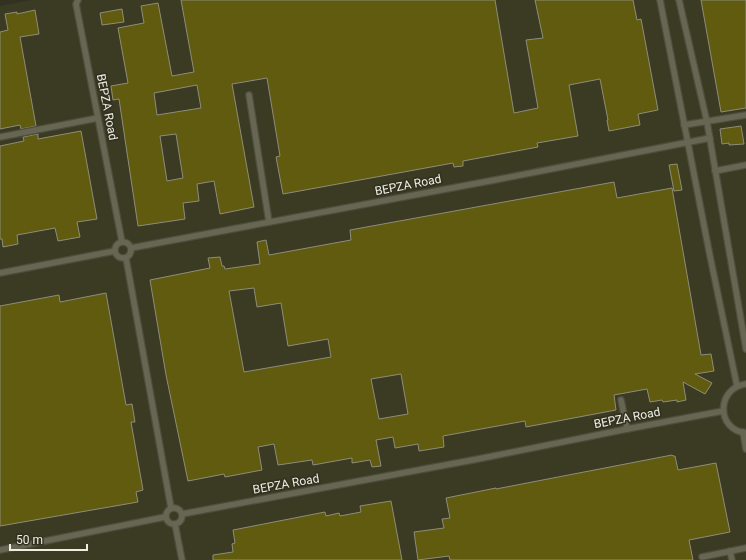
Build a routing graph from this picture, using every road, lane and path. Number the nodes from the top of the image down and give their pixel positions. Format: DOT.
graph roads {
  1 [pos="78,0"];
  2 [pos="660,0"];
  3 [pos="679,0"];
  4 [pos="249,95"];
  5 [pos="746,115"];
  6 [pos="98,118"];
  7 [pos="707,122"];
  8 [pos="684,125"];
  9 [pos="0,137"];
  10 [pos="710,138"];
  11 [pos="688,142"];
  12 [pos="746,165"];
  13 [pos="715,171"];
  14 [pos="269,222"];
  15 [pos="122,242"];
  16 [pos="132,248"];
  17 [pos="115,251"];
  18 [pos="126,258"];
  19 [pos="0,273"];
  20 [pos="746,349"];
  21 [pos="746,384"];
  22 [pos="737,386"];
  23 [pos="621,400"];
  24 [pos="723,411"];
  25 [pos="627,429"];
  26 [pos="744,433"];
  27 [pos="746,449"];
  28 [pos="171,508"];
  29 [pos="182,514"];
  30 [pos="165,517"];
  31 [pos="175,524"];
  32 [pos="746,548"];
  33 [pos="0,550"];
  34 [pos="730,551"];
  35 [pos="702,557"];
  36 [pos="182,560"];
  37 [pos="732,560"];
  1 -- 6 [label="lane, BEPZA Road"];
  2 -- 8 [label="lane"];
  3 -- 7 [label="lane"];
  4 -- 14 [label="lane"];
  5 -- 7 [label="lane"];
  6 -- 9 [label="lane"];
  6 -- 15 [label="lane, BEPZA Road"];
  7 -- 8 [label="lane"];
  7 -- 10 [label="lane"];
  8 -- 11 [label="lane"];
  10 -- 11 [label="lane, BEPZA Road"];
  10 -- 13 [label="lane"];
  11 -- 14 [label="lane, BEPZA Road"];
  11 -- 22 [label="lane"];
  12 -- 13 [label="lane"];
  13 -- 20 [label="lane"];
  14 -- 16 [label="lane, BEPZA Road"];
  15 -- 16 [label="lane"];
  15 -- 17 [label="lane"];
  16 -- 18 [label="lane"];
  17 -- 18 [label="lane"];
  17 -- 19 [label="lane"];
  18 -- 28 [label="lane"];
  21 -- 22 [label="lane"];
  22 -- 24 [label="lane"];
  23 -- 25 [label="lane"];
  24 -- 25 [label="lane, BEPZA Road"];
  24 -- 26 [label="lane"];
  25 -- 29 [label="lane, BEPZA Road"];
  26 -- 27 [label="lane"];
  28 -- 29 [label="lane"];
  28 -- 30 [label="lane"];
  29 -- 31 [label="lane"];
  30 -- 31 [label="lane"];
  30 -- 33 [label="lane"];
  31 -- 36 [label="lane"];
  32 -- 34 [label="lane"];
  34 -- 35 [label="lane"];
  34 -- 37 [label="lane"];
}
